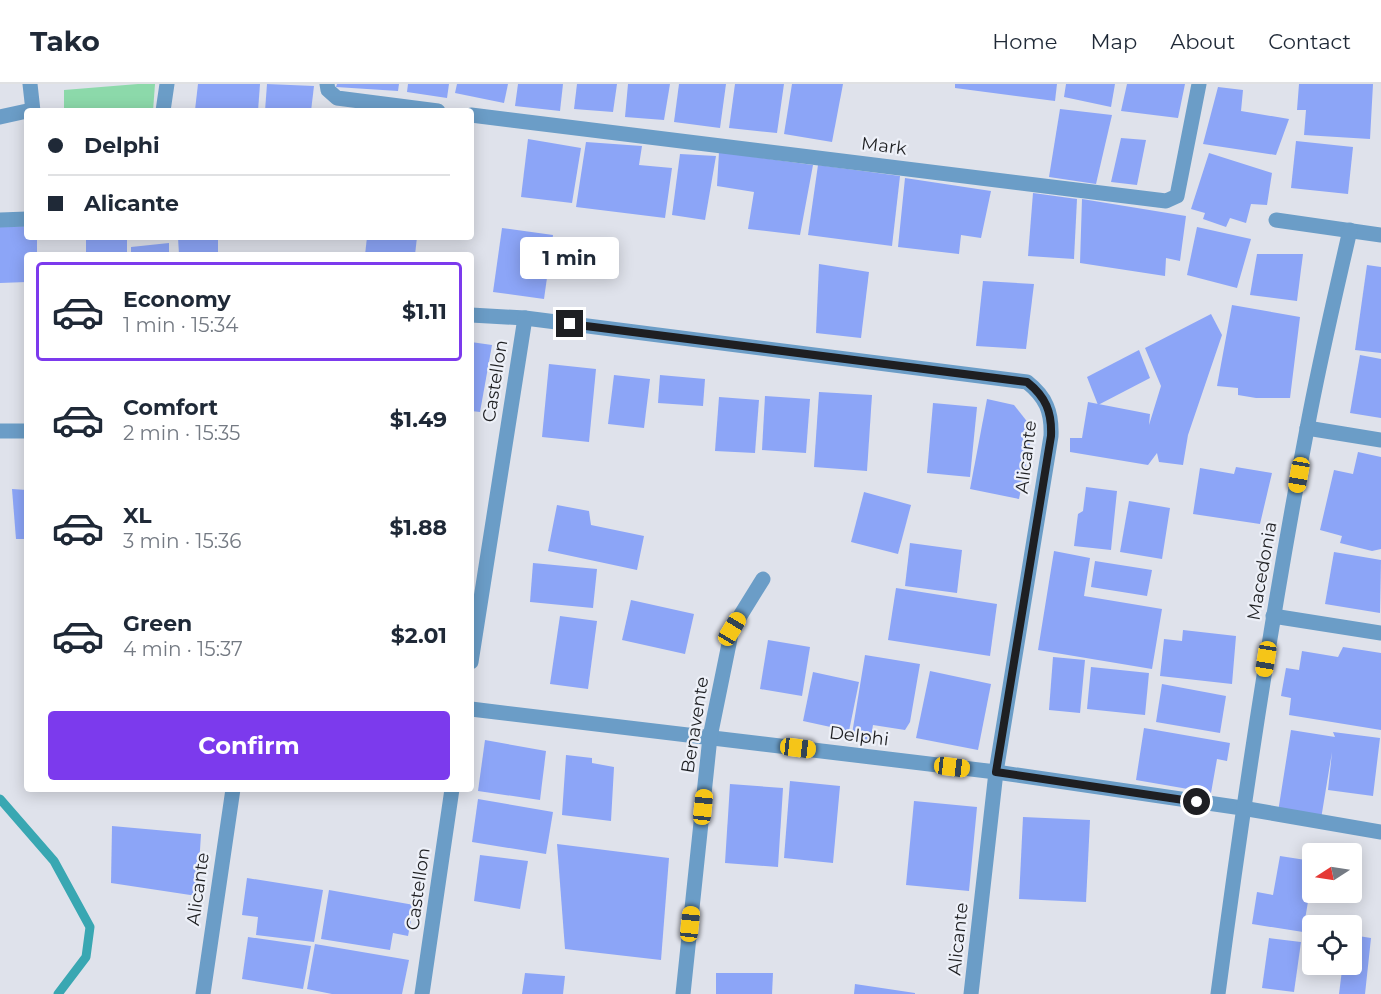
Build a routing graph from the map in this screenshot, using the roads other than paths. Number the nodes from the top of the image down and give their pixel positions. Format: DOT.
graph roads {
  1 [pos="30,84"];
  2 [pos="167,84"];
  3 [pos="327,84"];
  4 [pos="1199,84"];
  5 [pos="30,108"];
  6 [pos="163,108"];
  7 [pos="413,108"];
  8 [pos="24,112"];
  9 [pos="474,115"];
  10 [pos="0,117"];
  11 [pos="24,219"];
  12 [pos="0,220"];
  13 [pos="1276,220"];
  14 [pos="1350,230"];
  15 [pos="1381,235"];
  16 [pos="474,315"];
  17 [pos="525,318"];
  18 [pos="1307,428"];
  19 [pos="0,431"];
  20 [pos="24,431"];
  21 [pos="1381,440"];
  22 [pos="763,579"];
  23 [pos="1273,616"];
  24 [pos="1381,633"];
  25 [pos="474,643"];
  26 [pos="474,709"];
  27 [pos="710,737"];
  28 [pos="996,772"];
  29 [pos="232,792"];
  30 [pos="452,792"];
  31 [pos="1242,808"];
  32 [pos="1381,832"];
  33 [pos="203,994"];
  34 [pos="422,994"];
  35 [pos="683,994"];
  36 [pos="971,994"];
  37 [pos="1218,994"];
  1 -- 5 [label="street"];
  2 -- 6 [label="street"];
  3 -- 7 [label="street"];
  4 -- 9 [label="street, Mark"];
  8 -- 10 [label="street"];
  11 -- 12 [label="street"];
  13 -- 14 [label="street"];
  14 -- 15 [label="street"];
  14 -- 18 [label="street, Macedonia"];
  16 -- 17 [label="street, Alicante"];
  17 -- 25 [label="street, Castellon"];
  17 -- 28 [label="street, Alicante"];
  18 -- 21 [label="street"];
  18 -- 23 [label="street, Macedonia"];
  19 -- 20 [label="street"];
  22 -- 27 [label="street, Benavente"];
  23 -- 24 [label="street"];
  23 -- 31 [label="street, Macedonia"];
  26 -- 27 [label="street, Delphi"];
  27 -- 28 [label="street, Delphi"];
  27 -- 35 [label="street, Benavente"];
  28 -- 31 [label="street, Delphi"];
  28 -- 36 [label="street, Alicante"];
  29 -- 33 [label="street, Alicante"];
  30 -- 34 [label="street, Castellon"];
  31 -- 32 [label="street, Delphi"];
  31 -- 37 [label="street, Macedonia"];
}
